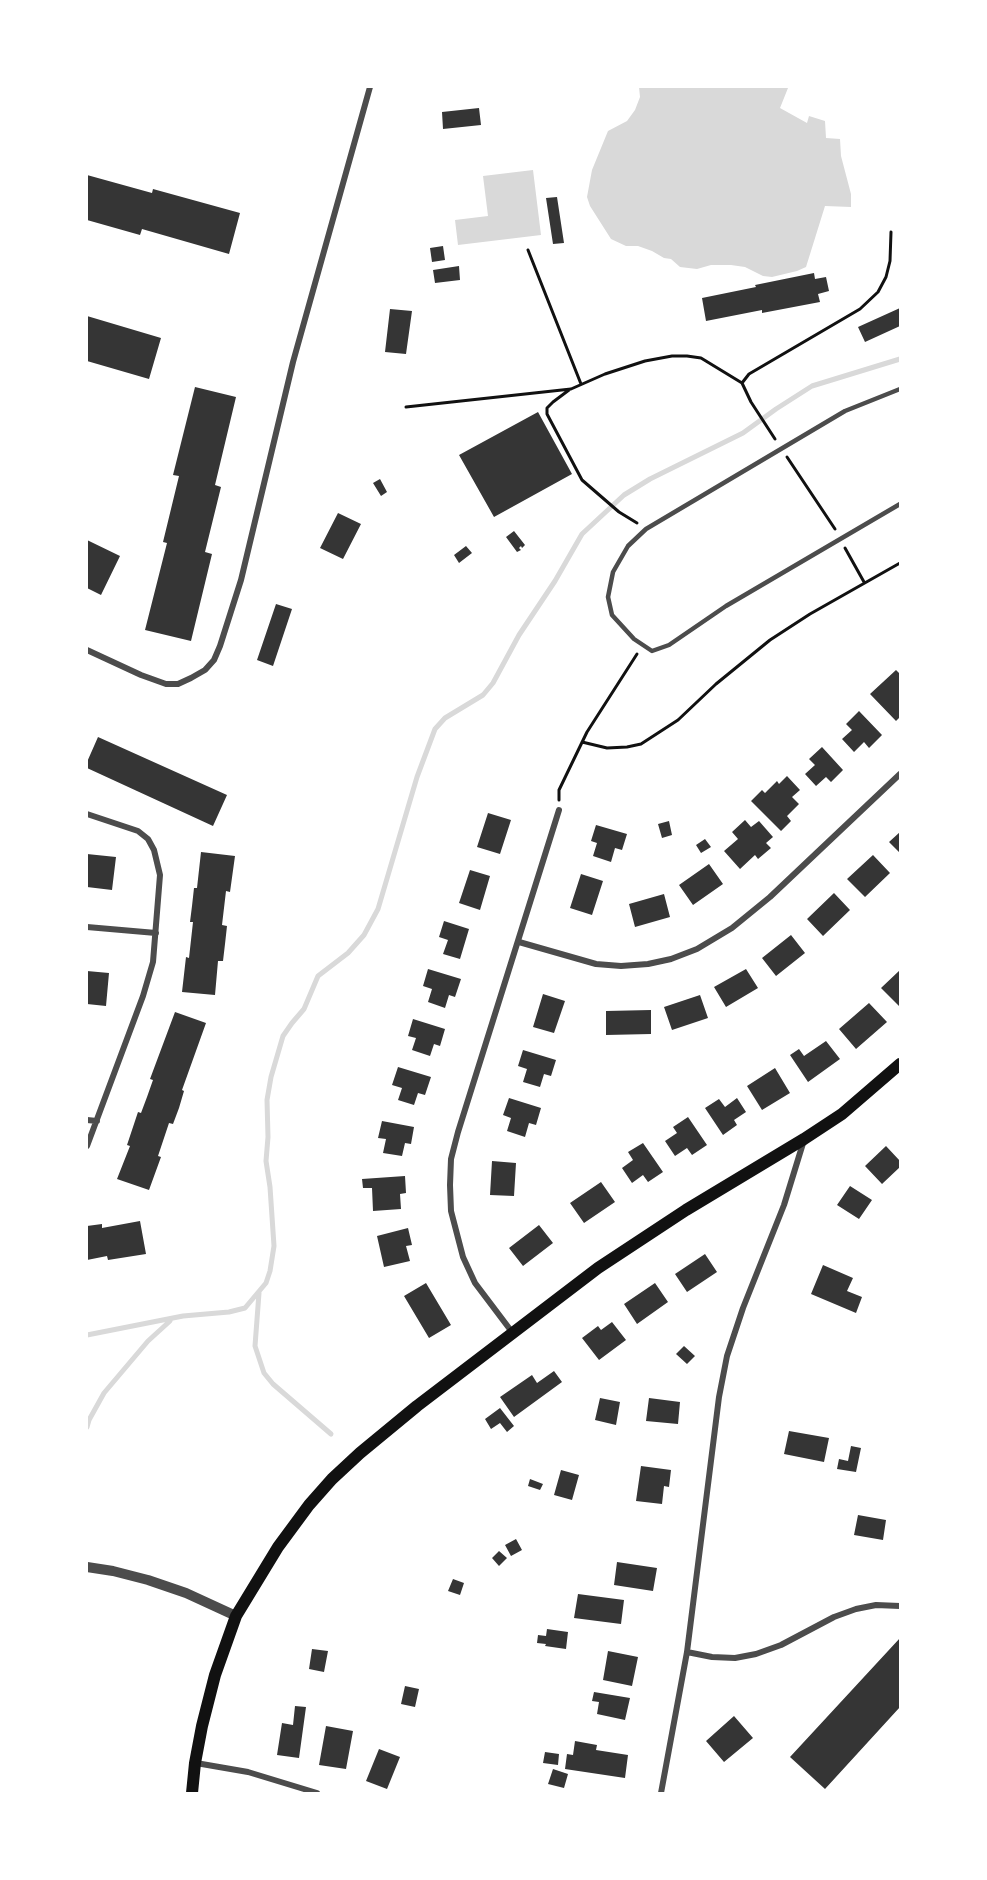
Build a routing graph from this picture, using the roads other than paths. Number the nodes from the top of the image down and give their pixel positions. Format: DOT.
graph roads {
  1 [pos="370,87"];
  2 [pos="900,389"];
  3 [pos="900,504"];
  4 [pos="87,650"];
  5 [pos="900,774"];
  6 [pos="559,810"];
  7 [pos="87,814"];
  8 [pos="87,927"];
  9 [pos="156,933"];
  10 [pos="519,942"];
  11 [pos="900,1064"];
  12 [pos="87,1120"];
  13 [pos="97,1120"];
  14 [pos="804,1139"];
  15 [pos="87,1146"];
  16 [pos="512,1332"];
  17 [pos="87,1567"];
  18 [pos="900,1606"];
  19 [pos="236,1616"];
  20 [pos="687,1652"];
  21 [pos="195,1763"];
  22 [pos="192,1793"];
  23 [pos="317,1793"];
  24 [pos="661,1793"];
  1 -- 4 [label="street"];
  2 -- 3 [label="lane"];
  5 -- 10 [label="street"];
  6 -- 10 [label="street"];
  7 -- 9 [label="street"];
  8 -- 9 [label="street"];
  9 -- 13 [label="street"];
  10 -- 16 [label="street"];
  11 -- 14 [label="main road"];
  12 -- 13 [label="street"];
  13 -- 15 [label="street"];
  14 -- 16 [label="main road"];
  14 -- 20 [label="street"];
  16 -- 19 [label="main road"];
  17 -- 19 [label="street"];
  18 -- 20 [label="street"];
  19 -- 21 [label="main road"];
  20 -- 24 [label="street"];
  21 -- 22 [label="main road"];
  21 -- 23 [label="street"];
}
